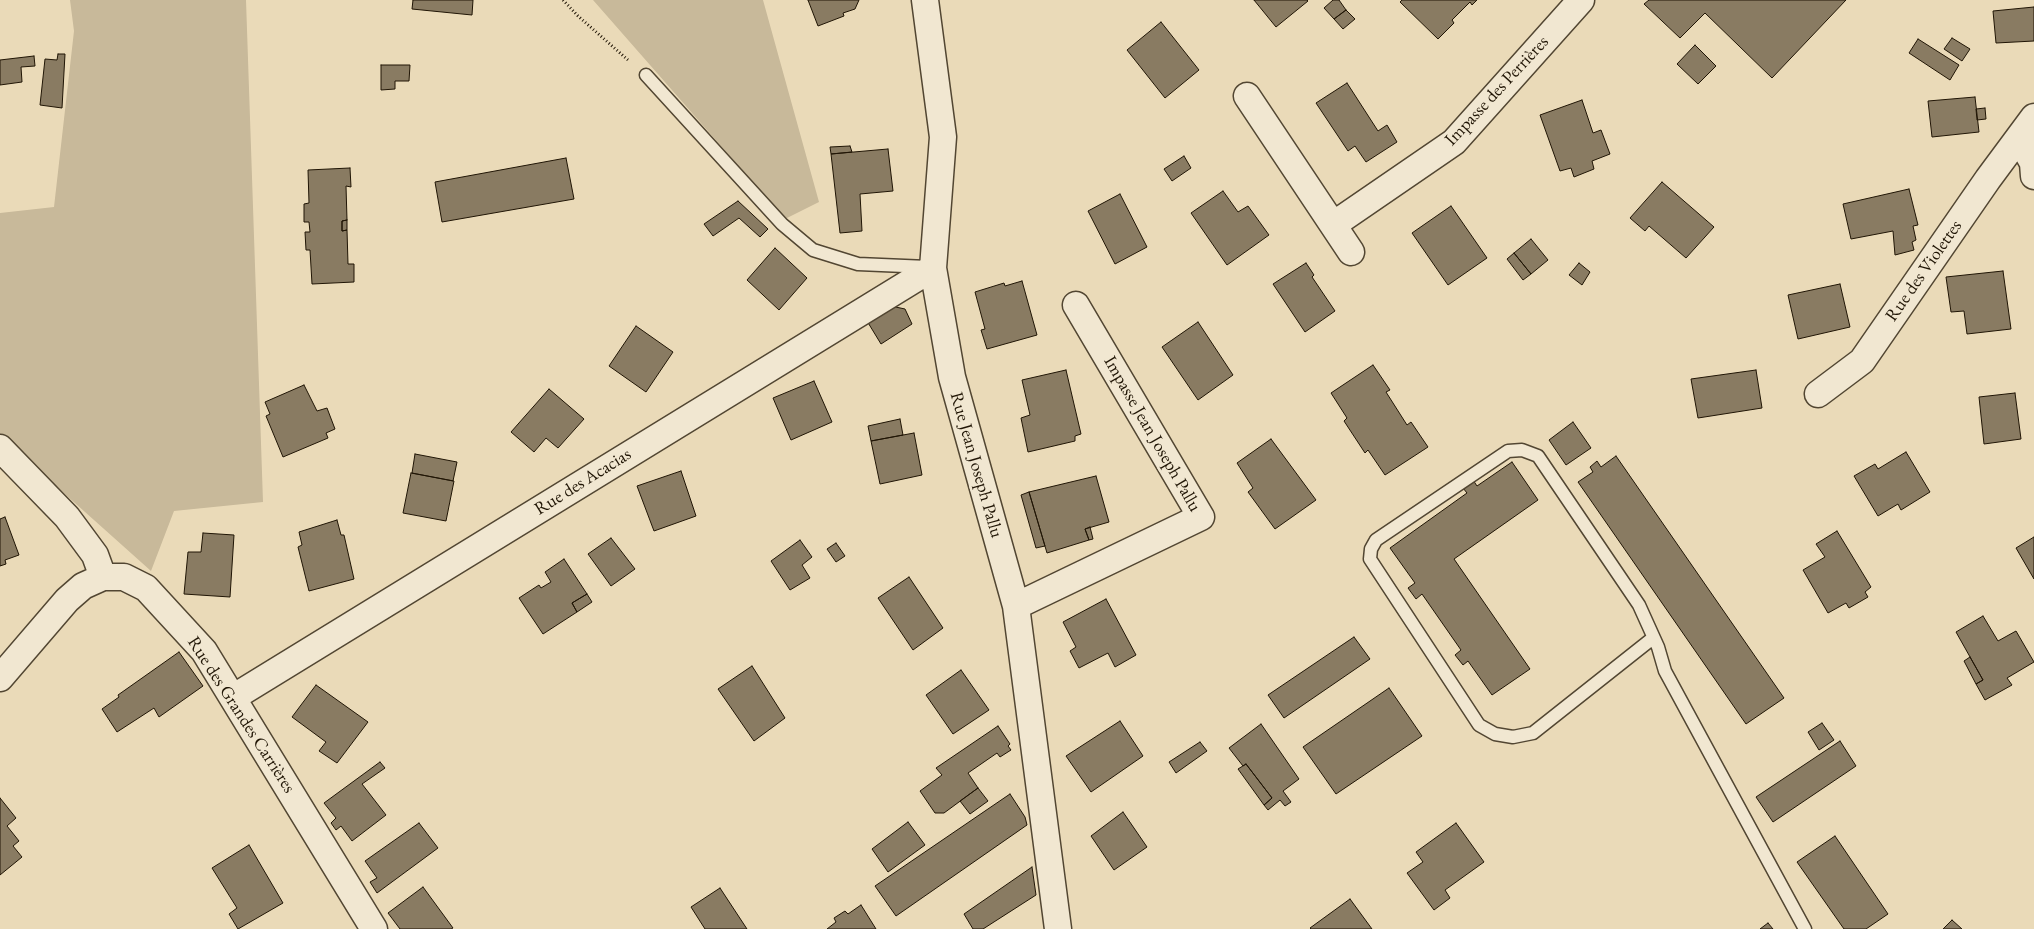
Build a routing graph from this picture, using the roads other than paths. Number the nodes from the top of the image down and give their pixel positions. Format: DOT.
graph roads {
  1 [pos="925,0"];
  2 [pos="1580,0"];
  3 [pos="646,75"];
  4 [pos="1248,96"];
  5 [pos="2034,117"];
  6 [pos="2020,138"];
  7 [pos="2034,176"];
  8 [pos="1333,225"];
  9 [pos="1351,252"];
  10 [pos="933,268"];
  11 [pos="1076,305"];
  12 [pos="1818,394"];
  13 [pos="0,448"];
  14 [pos="103,577"];
  15 [pos="1016,606"];
  16 [pos="1654,638"];
  17 [pos="0,678"];
  18 [pos="234,697"];
  19 [pos="374,929"];
  20 [pos="1058,929"];
  21 [pos="1805,929"];
  1 -- 10 [label="street, Rue Jean Joseph Pallu"];
  2 -- 8 [label="street, Impasse des Perrières"];
  3 -- 10 [label="lane"];
  4 -- 8 [label="street"];
  5 -- 6 [label="street, Rue des Violettes"];
  6 -- 7 [label="street"];
  6 -- 12 [label="street, Rue des Violettes"];
  8 -- 9 [label="street"];
  10 -- 15 [label="street, Rue Jean Joseph Pallu"];
  10 -- 18 [label="street, Rue des Acacias"];
  11 -- 15 [label="street, Impasse Jean Joseph Pallu"];
  13 -- 14 [label="street"];
  14 -- 17 [label="street"];
  14 -- 18 [label="street, Rue des Grandes Carrières"];
  15 -- 20 [label="street, Rue Jean Joseph Pallu"];
  16 -- 16 [label="lane"];
  16 -- 21 [label="lane"];
  18 -- 19 [label="street, Rue des Grandes Carrières"];
}
